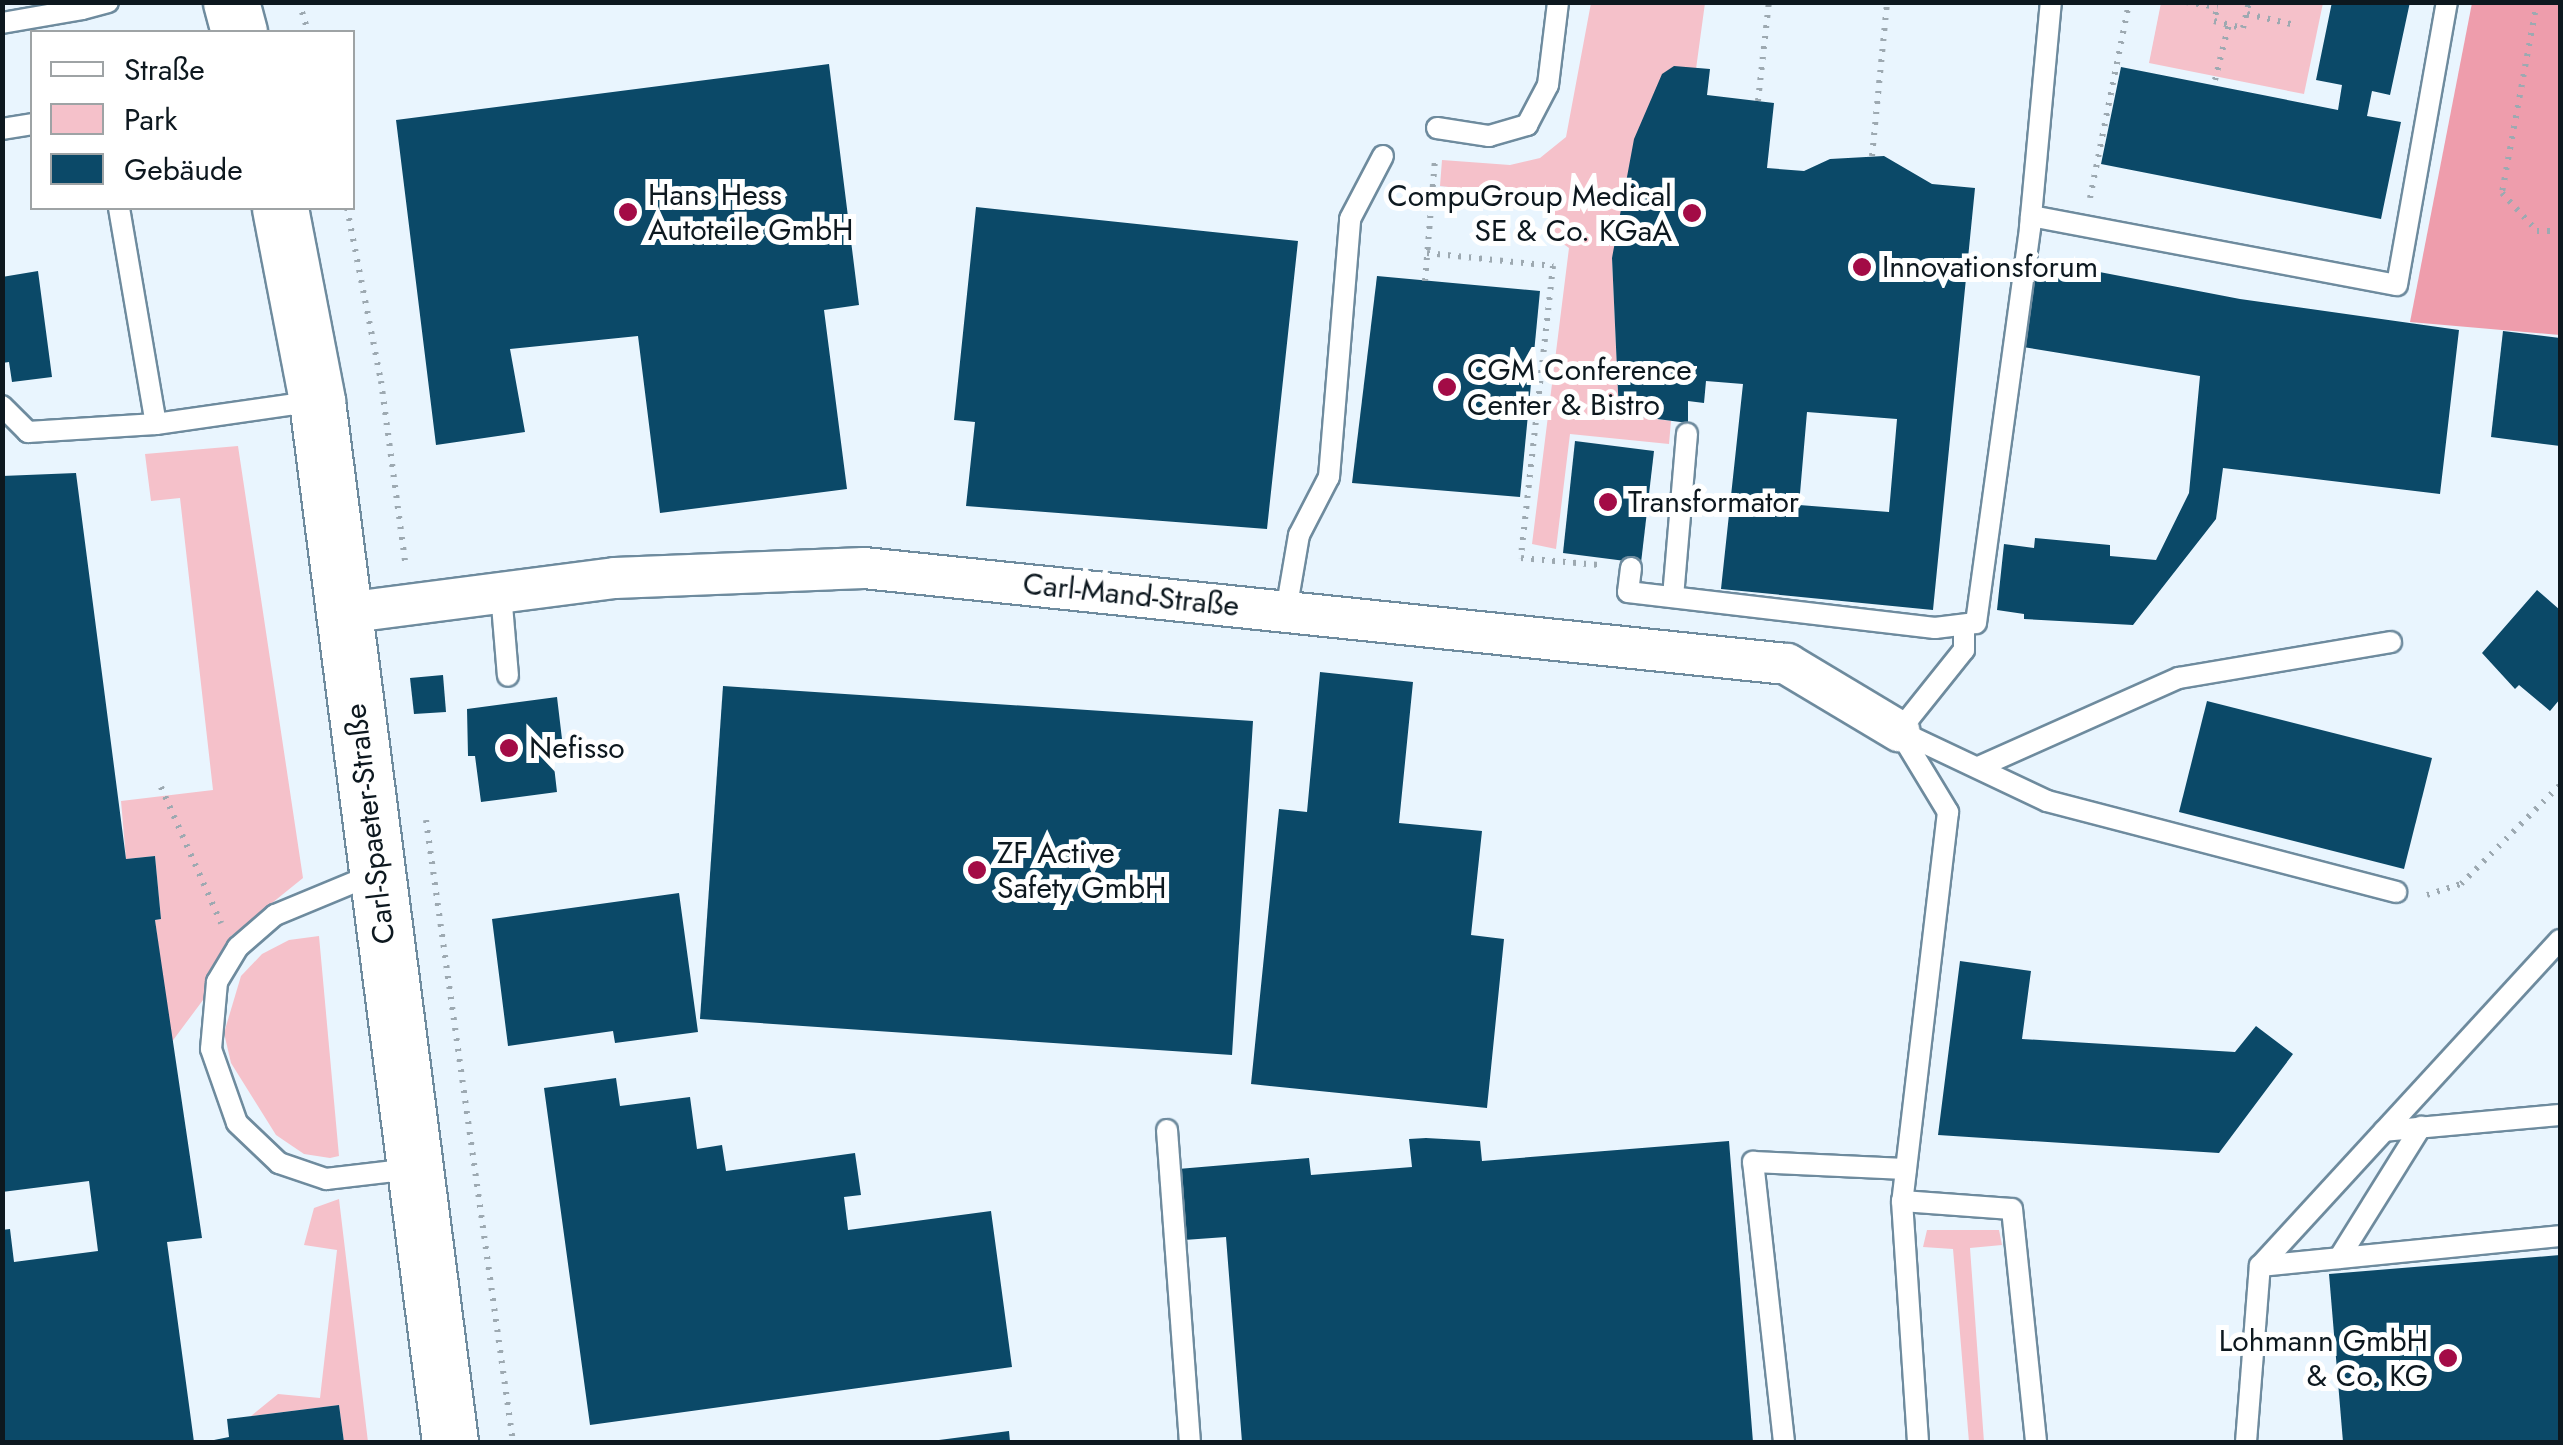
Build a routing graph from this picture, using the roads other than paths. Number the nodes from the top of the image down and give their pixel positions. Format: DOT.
graph roads {
  1 [pos="108,2"];
  2 [pos="231,2"];
  3 [pos="1558,2"];
  4 [pos="2051,2"];
  5 [pos="2448,2"];
  6 [pos="81,6"];
  7 [pos="2,24"];
  8 [pos="238,30"];
  9 [pos="30,124"];
  10 [pos="1437,128"];
  11 [pos="2,129"];
  12 [pos="1383,156"];
  13 [pos="119,210"];
  14 [pos="280,210"];
  15 [pos="2031,216"];
  16 [pos="317,401"];
  17 [pos="2,406"];
  18 [pos="156,424"];
  19 [pos="1687,434"];
  20 [pos="1630,568"];
  21 [pos="502,593"];
  22 [pos="1673,597"];
  23 [pos="1286,612"];
  24 [pos="345,614"];
  25 [pos="1964,629"];
  26 [pos="2392,642"];
  27 [pos="508,676"];
  28 [pos="1899,730"];
  29 [pos="1981,766"];
  30 [pos="376,874"];
  31 [pos="2396,892"];
  32 [pos="2560,940"];
  33 [pos="2560,1115"];
  34 [pos="2421,1127"];
  35 [pos="1167,1130"];
  36 [pos="2384,1131"];
  37 [pos="411,1168"];
  38 [pos="1906,1169"];
  39 [pos="1902,1201"];
  40 [pos="2560,1236"];
  41 [pos="2339,1258"];
  42 [pos="2260,1266"];
  43 [pos="450,1442"];
  44 [pos="1190,1442"];
  45 [pos="1784,1442"];
  46 [pos="1918,1442"];
  47 [pos="2036,1442"];
  48 [pos="2246,1442"];
  1 -- 6 [label="lane"];
  2 -- 8 [label="street"];
  3 -- 10 [label="lane"];
  4 -- 15 [label="lane"];
  5 -- 15 [label="lane"];
  6 -- 7 [label="lane"];
  9 -- 11 [label="lane"];
  12 -- 23 [label="lane"];
  13 -- 18 [label="lane"];
  14 -- 16 [label="street, Carl-Spaeter-Straße"];
  15 -- 25 [label="lane"];
  16 -- 18 [label="lane"];
  16 -- 24 [label="street, Carl-Spaeter-Straße"];
  17 -- 18 [label="lane"];
  19 -- 22 [label="lane"];
  20 -- 22 [label="lane"];
  21 -- 23 [label="street, Carl-Mand-Straße"];
  21 -- 24 [label="street, Carl-Mand-Straße"];
  21 -- 27 [label="lane"];
  22 -- 25 [label="lane"];
  23 -- 28 [label="street, Carl-Mand-Straße"];
  24 -- 30 [label="street, Carl-Spaeter-Straße"];
  25 -- 28 [label="lane"];
  26 -- 29 [label="lane"];
  28 -- 29 [label="lane"];
  28 -- 38 [label="lane"];
  29 -- 31 [label="lane"];
  30 -- 37 [label="street, Carl-Spaeter-Straße"];
  30 -- 37 [label="lane"];
  32 -- 36 [label="lane"];
  33 -- 34 [label="lane"];
  34 -- 36 [label="lane"];
  34 -- 41 [label="lane"];
  35 -- 44 [label="lane"];
  36 -- 42 [label="lane"];
  37 -- 43 [label="street, Carl-Spaeter-Straße"];
  38 -- 39 [label="lane"];
  38 -- 45 [label="lane"];
  39 -- 46 [label="lane"];
  39 -- 47 [label="lane"];
  40 -- 41 [label="lane"];
  41 -- 42 [label="lane"];
  42 -- 48 [label="lane"];
}
